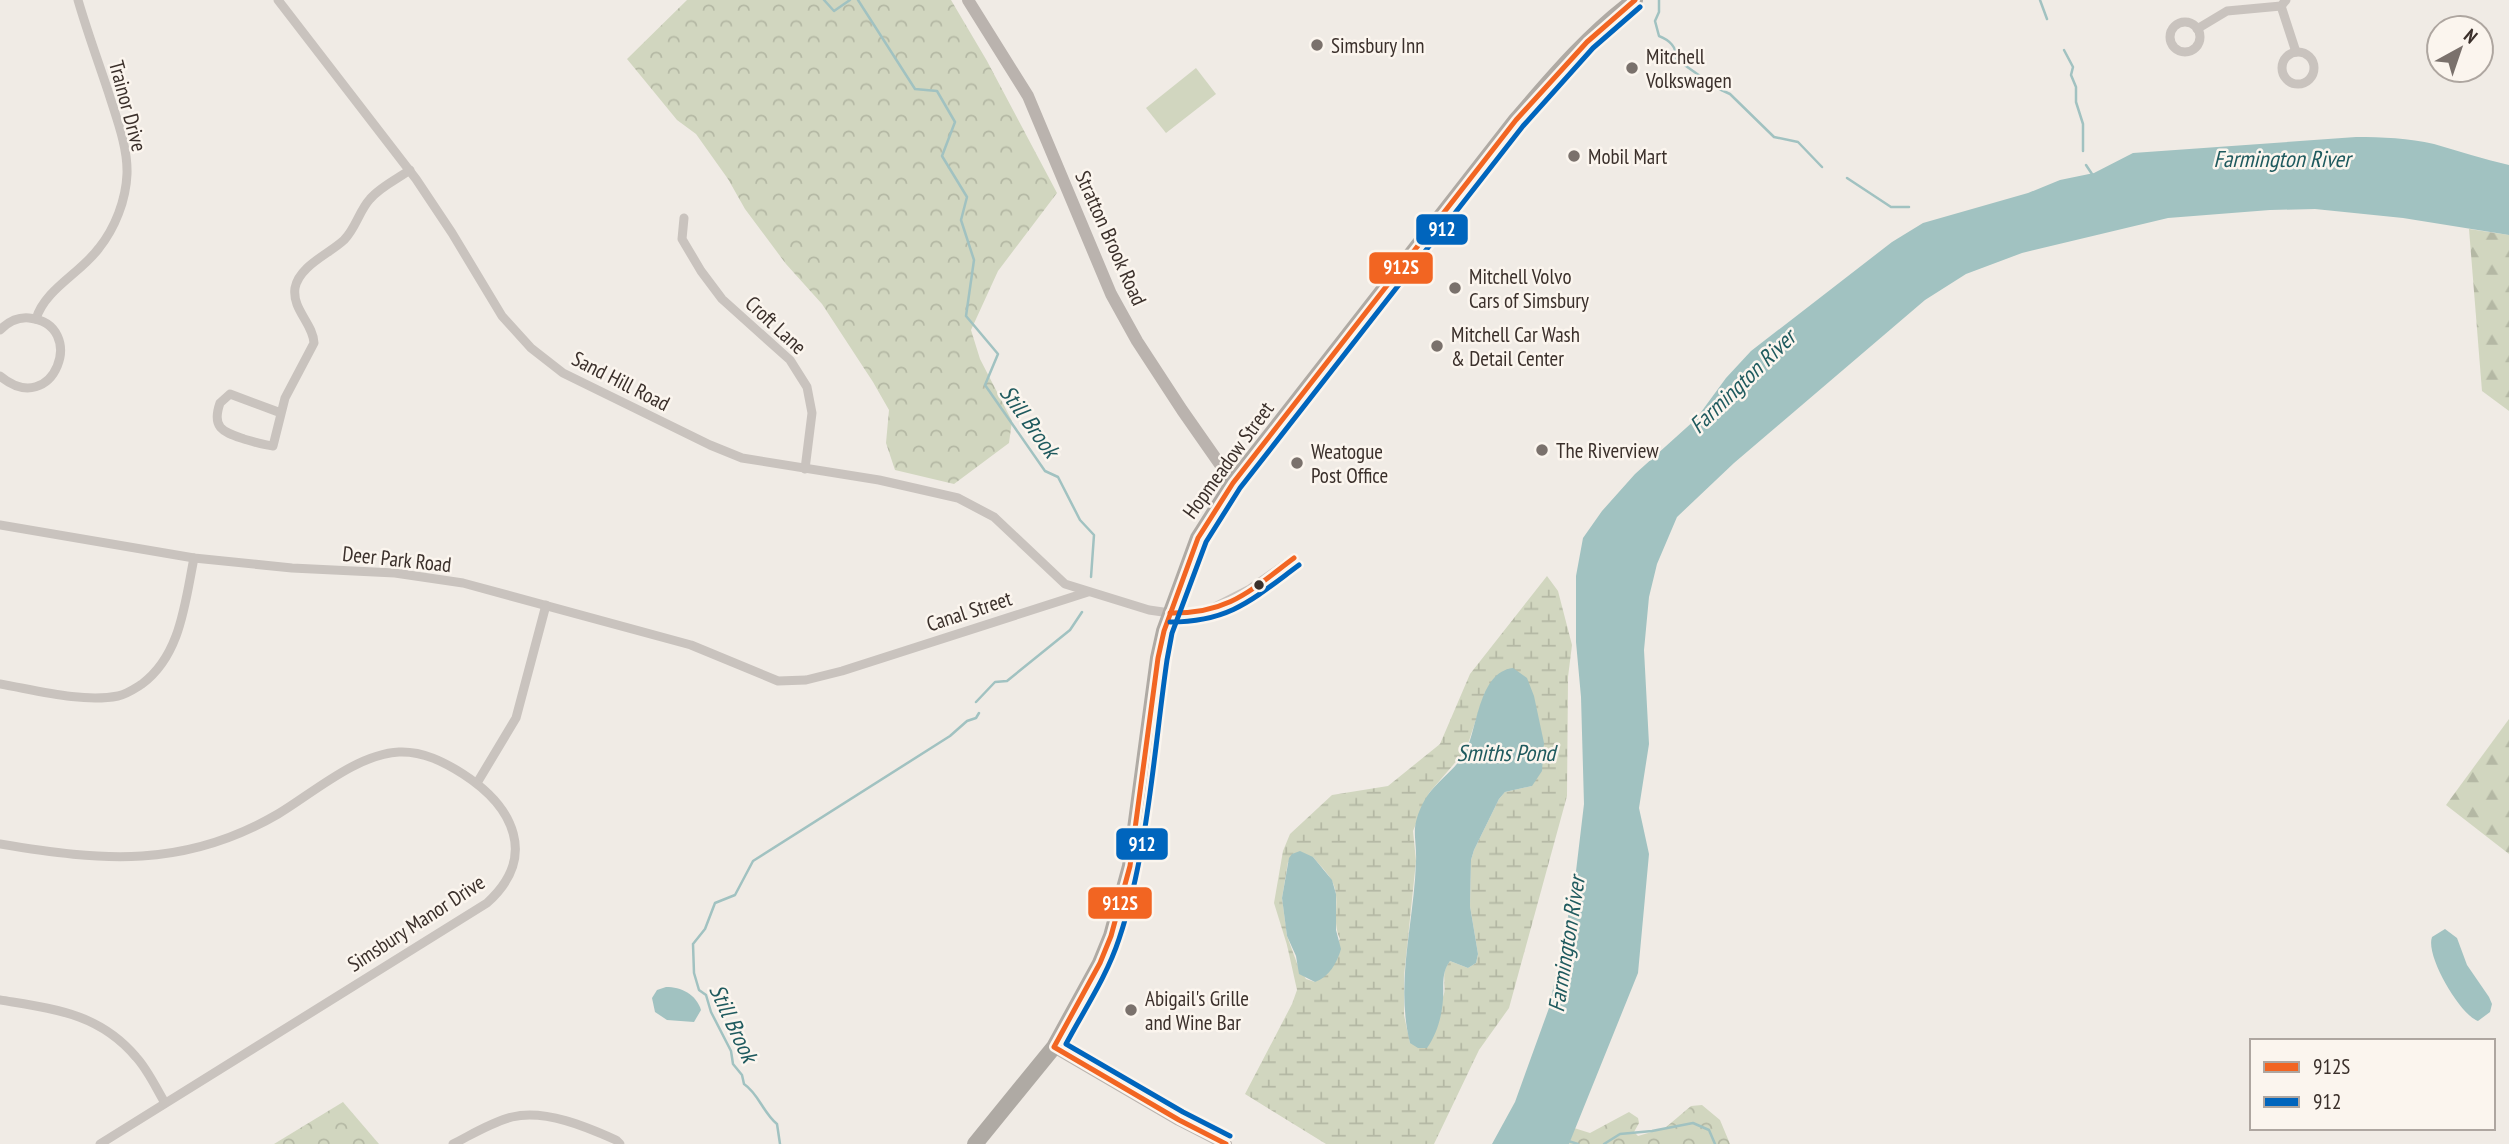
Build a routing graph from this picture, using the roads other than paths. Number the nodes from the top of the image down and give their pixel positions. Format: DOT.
graph roads {
  1 [pos="78,0"];
  2 [pos="278,0"];
  3 [pos="968,0"];
  4 [pos="1635,0"];
  5 [pos="2284,3"];
  6 [pos="2197,29"];
  7 [pos="2296,52"];
  8 [pos="410,170"];
  9 [pos="684,218"];
  10 [pos="36,319"];
  11 [pos="0,330"];
  12 [pos="0,376"];
  13 [pos="281,413"];
  14 [pos="805,469"];
  15 [pos="1233,483"];
  16 [pos="0,525"];
  17 [pos="194,558"];
  18 [pos="1294,558"];
  19 [pos="1088,592"];
  20 [pos="546,605"];
  21 [pos="1170,613"];
  22 [pos="778,681"];
  23 [pos="0,684"];
  24 [pos="477,783"];
  25 [pos="0,844"];
  26 [pos="0,1000"];
  27 [pos="1054,1047"];
  28 [pos="165,1103"];
  29 [pos="100,1144"];
  30 [pos="453,1144"];
  31 [pos="620,1144"];
  32 [pos="975,1144"];
  33 [pos="1226,1144"];
  1 -- 10 [label="street, Trainor Drive"];
  2 -- 8 [label="street, Sand Hill Road"];
  3 -- 15 [label="street, Stratton Brook Road"];
  4 -- 15 [label="highway, Hopmeadow Street"];
  5 -- 6 [label="street"];
  5 -- 7 [label="street"];
  8 -- 13 [label="street"];
  8 -- 14 [label="street, Sand Hill Road"];
  9 -- 14 [label="street, Croft Lane"];
  10 -- 11 [label="street"];
  10 -- 12 [label="street"];
  13 -- 13 [label="street"];
  14 -- 19 [label="street, Sand Hill Road"];
  15 -- 21 [label="highway, Hopmeadow Street"];
  16 -- 17 [label="street, Deer Park Road"];
  17 -- 20 [label="street, Deer Park Road"];
  17 -- 23 [label="street"];
  18 -- 21 [label="street"];
  19 -- 21 [label="street"];
  19 -- 22 [label="street, Canal Street"];
  20 -- 22 [label="street, Deer Park Road"];
  20 -- 24 [label="street"];
  21 -- 27 [label="highway, Hopmeadow Street"];
  24 -- 25 [label="street, Simsbury Manor Drive"];
  24 -- 28 [label="street, Simsbury Manor Drive"];
  26 -- 28 [label="street"];
  27 -- 32 [label="highway, Hopmeadow Street"];
  27 -- 33 [label="street"];
  28 -- 29 [label="street, Simsbury Manor Drive"];
  30 -- 31 [label="street"];
}
